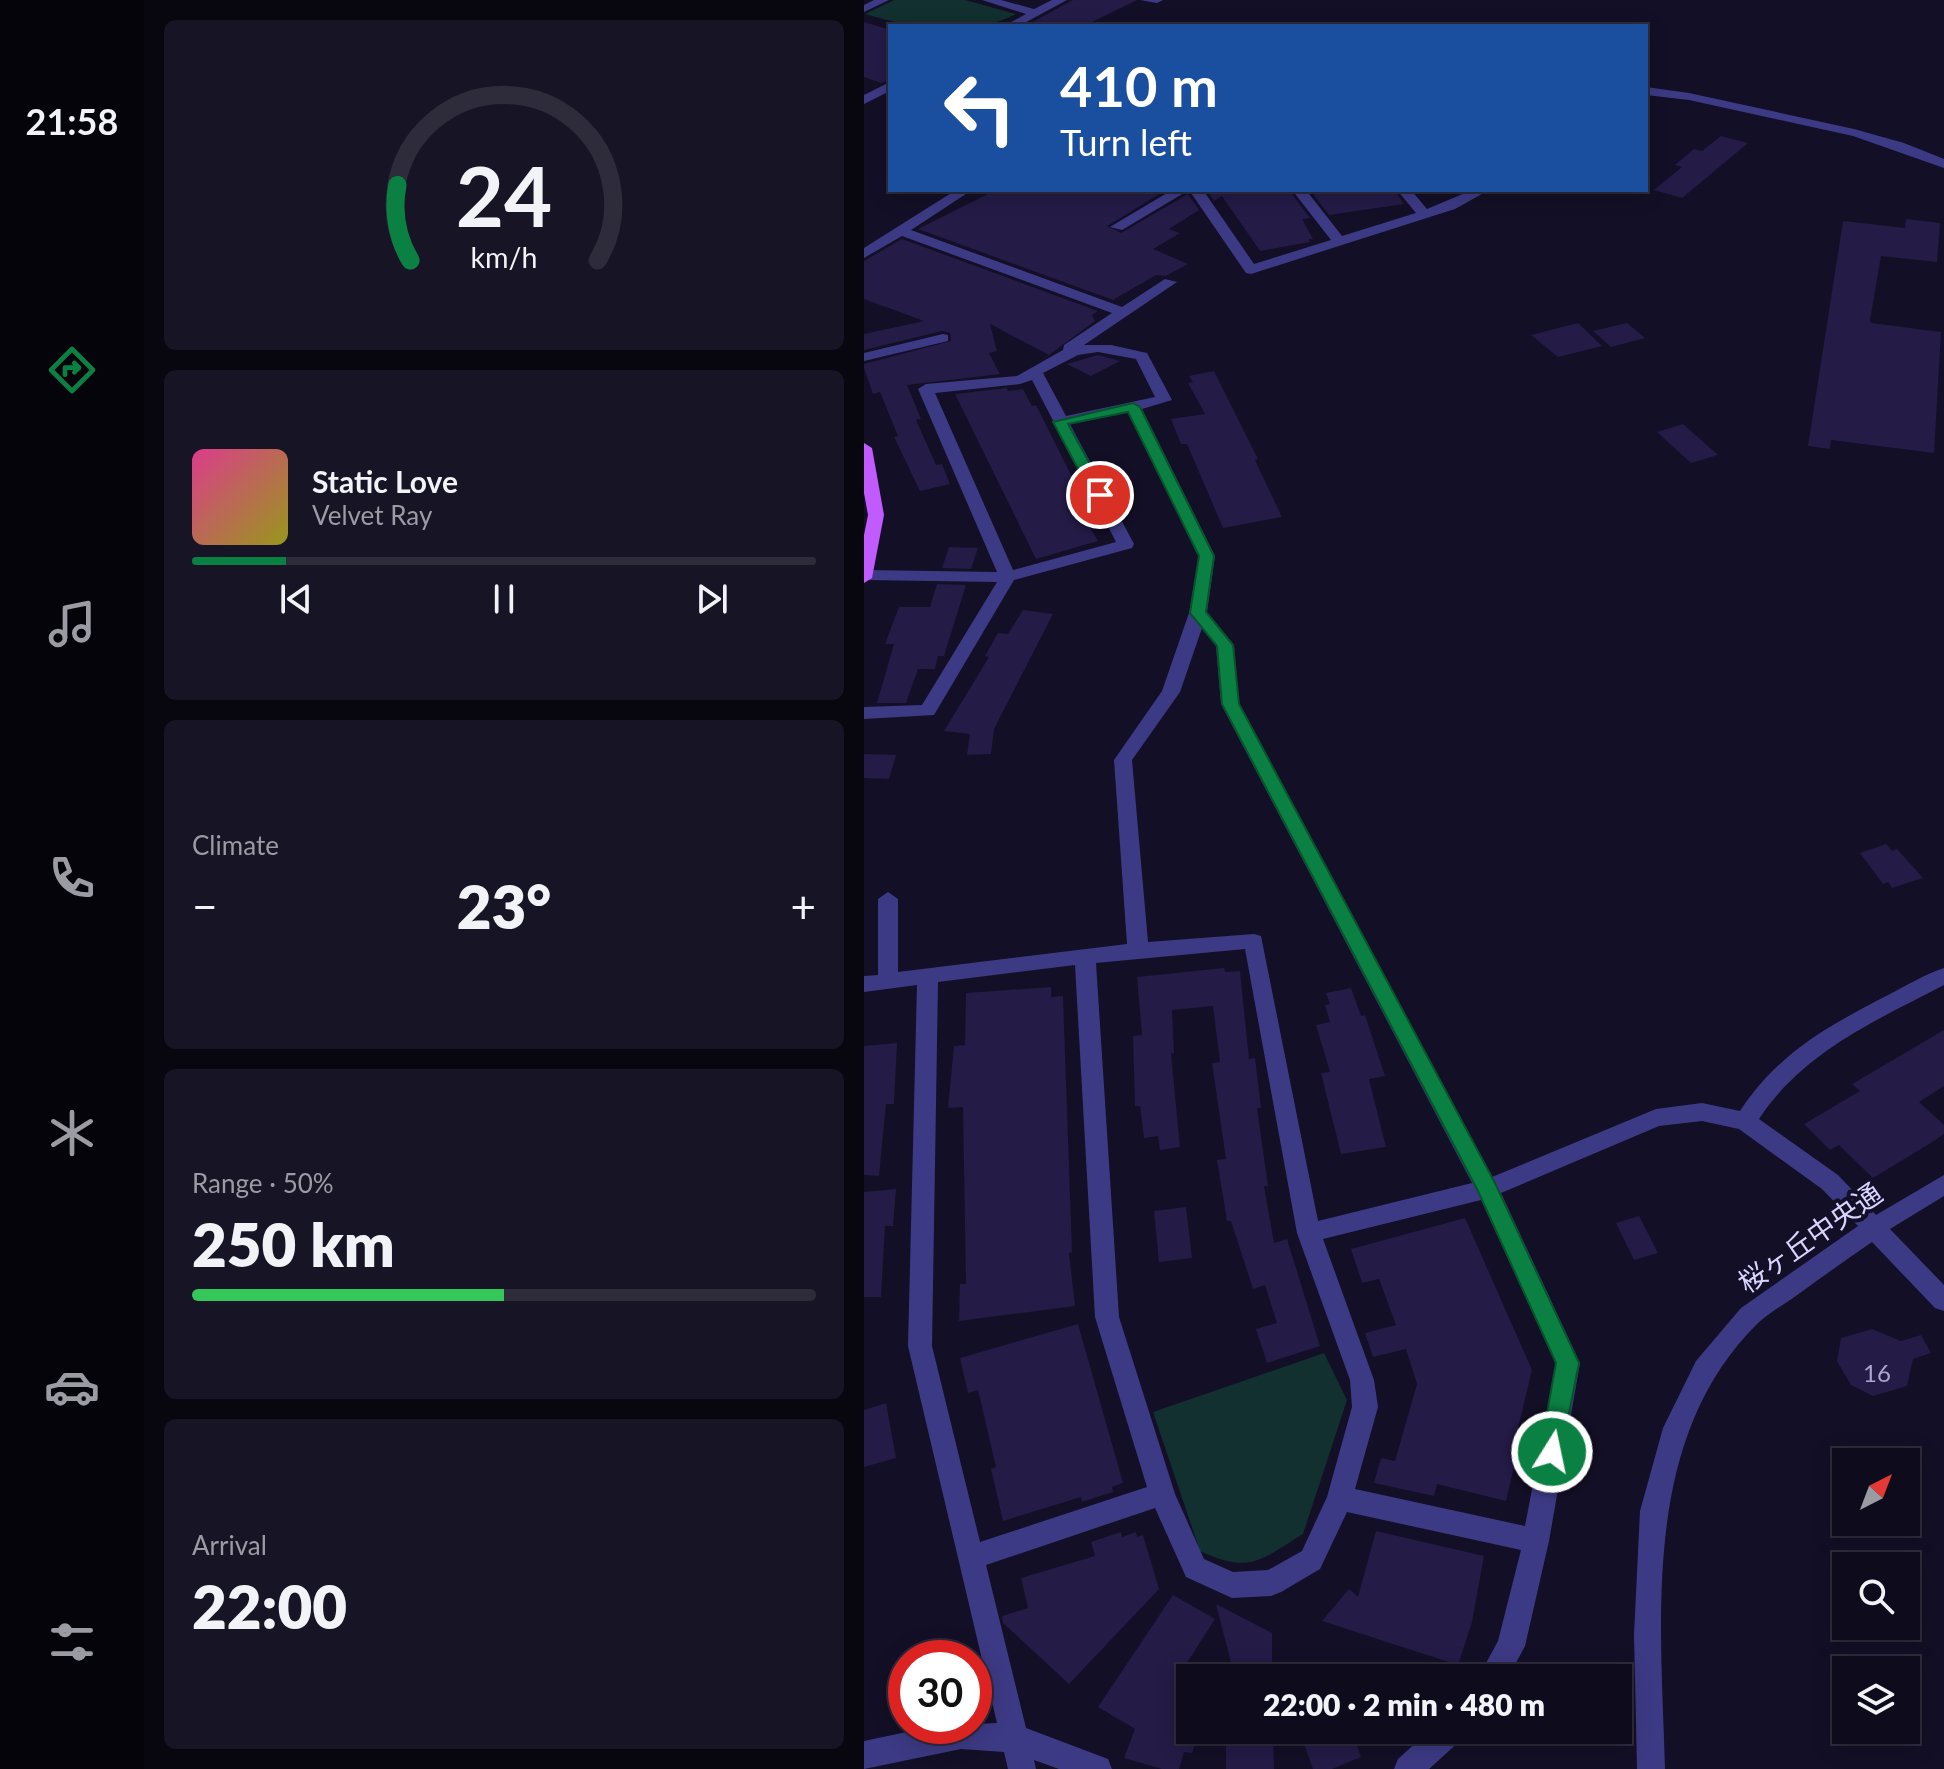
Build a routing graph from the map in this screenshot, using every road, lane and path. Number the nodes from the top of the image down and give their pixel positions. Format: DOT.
graph roads {
  1 [pos="883,0"];
  2 [pos="988,0"];
  3 [pos="1061,0"];
  4 [pos="1146,0"];
  5 [pos="1157,0"];
  6 [pos="864,9"];
  7 [pos="1036,13"];
  8 [pos="1014,24"];
  9 [pos="888,87"];
  10 [pos="1648,91"];
  11 [pos="864,100"];
  12 [pos="1944,164"];
  13 [pos="962,192"];
  14 [pos="1178,192"];
  15 [pos="1197,192"];
  16 [pos="1301,192"];
  17 [pos="1406,192"];
  18 [pos="1478,192"];
  19 [pos="1423,213"];
  20 [pos="1117,227"];
  21 [pos="901,231"];
  22 [pos="1339,241"];
  23 [pos="864,254"];
  24 [pos="1170,282"];
  25 [pos="1122,312"];
  26 [pos="943,338"];
  27 [pos="1064,352"];
  28 [pos="864,357"];
  29 [pos="1035,372"];
  30 [pos="1133,407"];
  31 [pos="1060,422"];
  32 [pos="864,448"];
  33 [pos="865,576"];
  34 [pos="1008,577"];
  35 [pos="1198,613"];
  36 [pos="864,713"];
  37 [pos="888,899"];
  38 [pos="1138,950"];
  39 [pos="1085,959"];
  40 [pos="1944,976"];
  41 [pos="928,978"];
  42 [pos="888,981"];
  43 [pos="864,984"];
  44 [pos="1745,1121"];
  45 [pos="1944,1184"];
  46 [pos="1487,1189"];
  47 [pos="1872,1229"];
  48 [pos="1309,1233"];
  49 [pos="1944,1301"];
  50 [pos="1162,1494"];
  51 [pos="1340,1498"];
  52 [pos="1536,1541"];
  53 [pos="969,1558"];
  54 [pos="1500,1664"];
  55 [pos="1014,1738"];
  56 [pos="1436,1744"];
  57 [pos="864,1755"];
  58 [pos="1022,1769"];
  59 [pos="1098,1769"];
  60 [pos="1408,1769"];
  61 [pos="1651,1769"];
  1 -- 6 [label="street"];
  2 -- 7 [label="street"];
  3 -- 7 [label="street"];
  4 -- 5 [label="street"];
  7 -- 8 [label="street"];
  9 -- 11 [label="street"];
  10 -- 12 [label="street"];
  13 -- 21 [label="street"];
  14 -- 20 [label="street"];
  15 -- 22 [label="street"];
  16 -- 22 [label="street"];
  17 -- 19 [label="street"];
  18 -- 19 [label="street"];
  19 -- 22 [label="street"];
  21 -- 23 [label="street"];
  21 -- 25 [label="street"];
  24 -- 25 [label="street"];
  25 -- 27 [label="street"];
  26 -- 28 [label="street"];
  27 -- 29 [label="street"];
  27 -- 30 [label="street"];
  29 -- 31 [label="street"];
  29 -- 34 [label="street"];
  30 -- 31 [label="street"];
  30 -- 35 [label="street"];
  31 -- 34 [label="street"];
  32 -- 33 [label="main road"];
  33 -- 34 [label="street"];
  34 -- 36 [label="street"];
  35 -- 38 [label="street"];
  35 -- 46 [label="street"];
  37 -- 42 [label="street"];
  38 -- 39 [label="street"];
  38 -- 48 [label="street"];
  39 -- 41 [label="street"];
  39 -- 50 [label="street"];
  40 -- 44 [label="street"];
  41 -- 42 [label="street"];
  41 -- 53 [label="street"];
  42 -- 43 [label="street"];
  44 -- 46 [label="street"];
  44 -- 47 [label="street"];
  45 -- 47 [label="street, 桜ヶ丘中央通"];
  46 -- 48 [label="street"];
  46 -- 52 [label="street"];
  47 -- 49 [label="street"];
  47 -- 61 [label="street, 桜ヶ丘中央通"];
  48 -- 51 [label="street"];
  50 -- 51 [label="street"];
  50 -- 53 [label="street"];
  51 -- 52 [label="street"];
  52 -- 54 [label="street"];
  53 -- 55 [label="street"];
  55 -- 57 [label="street"];
  55 -- 58 [label="street"];
  55 -- 59 [label="street"];
  56 -- 60 [label="street"];
}
